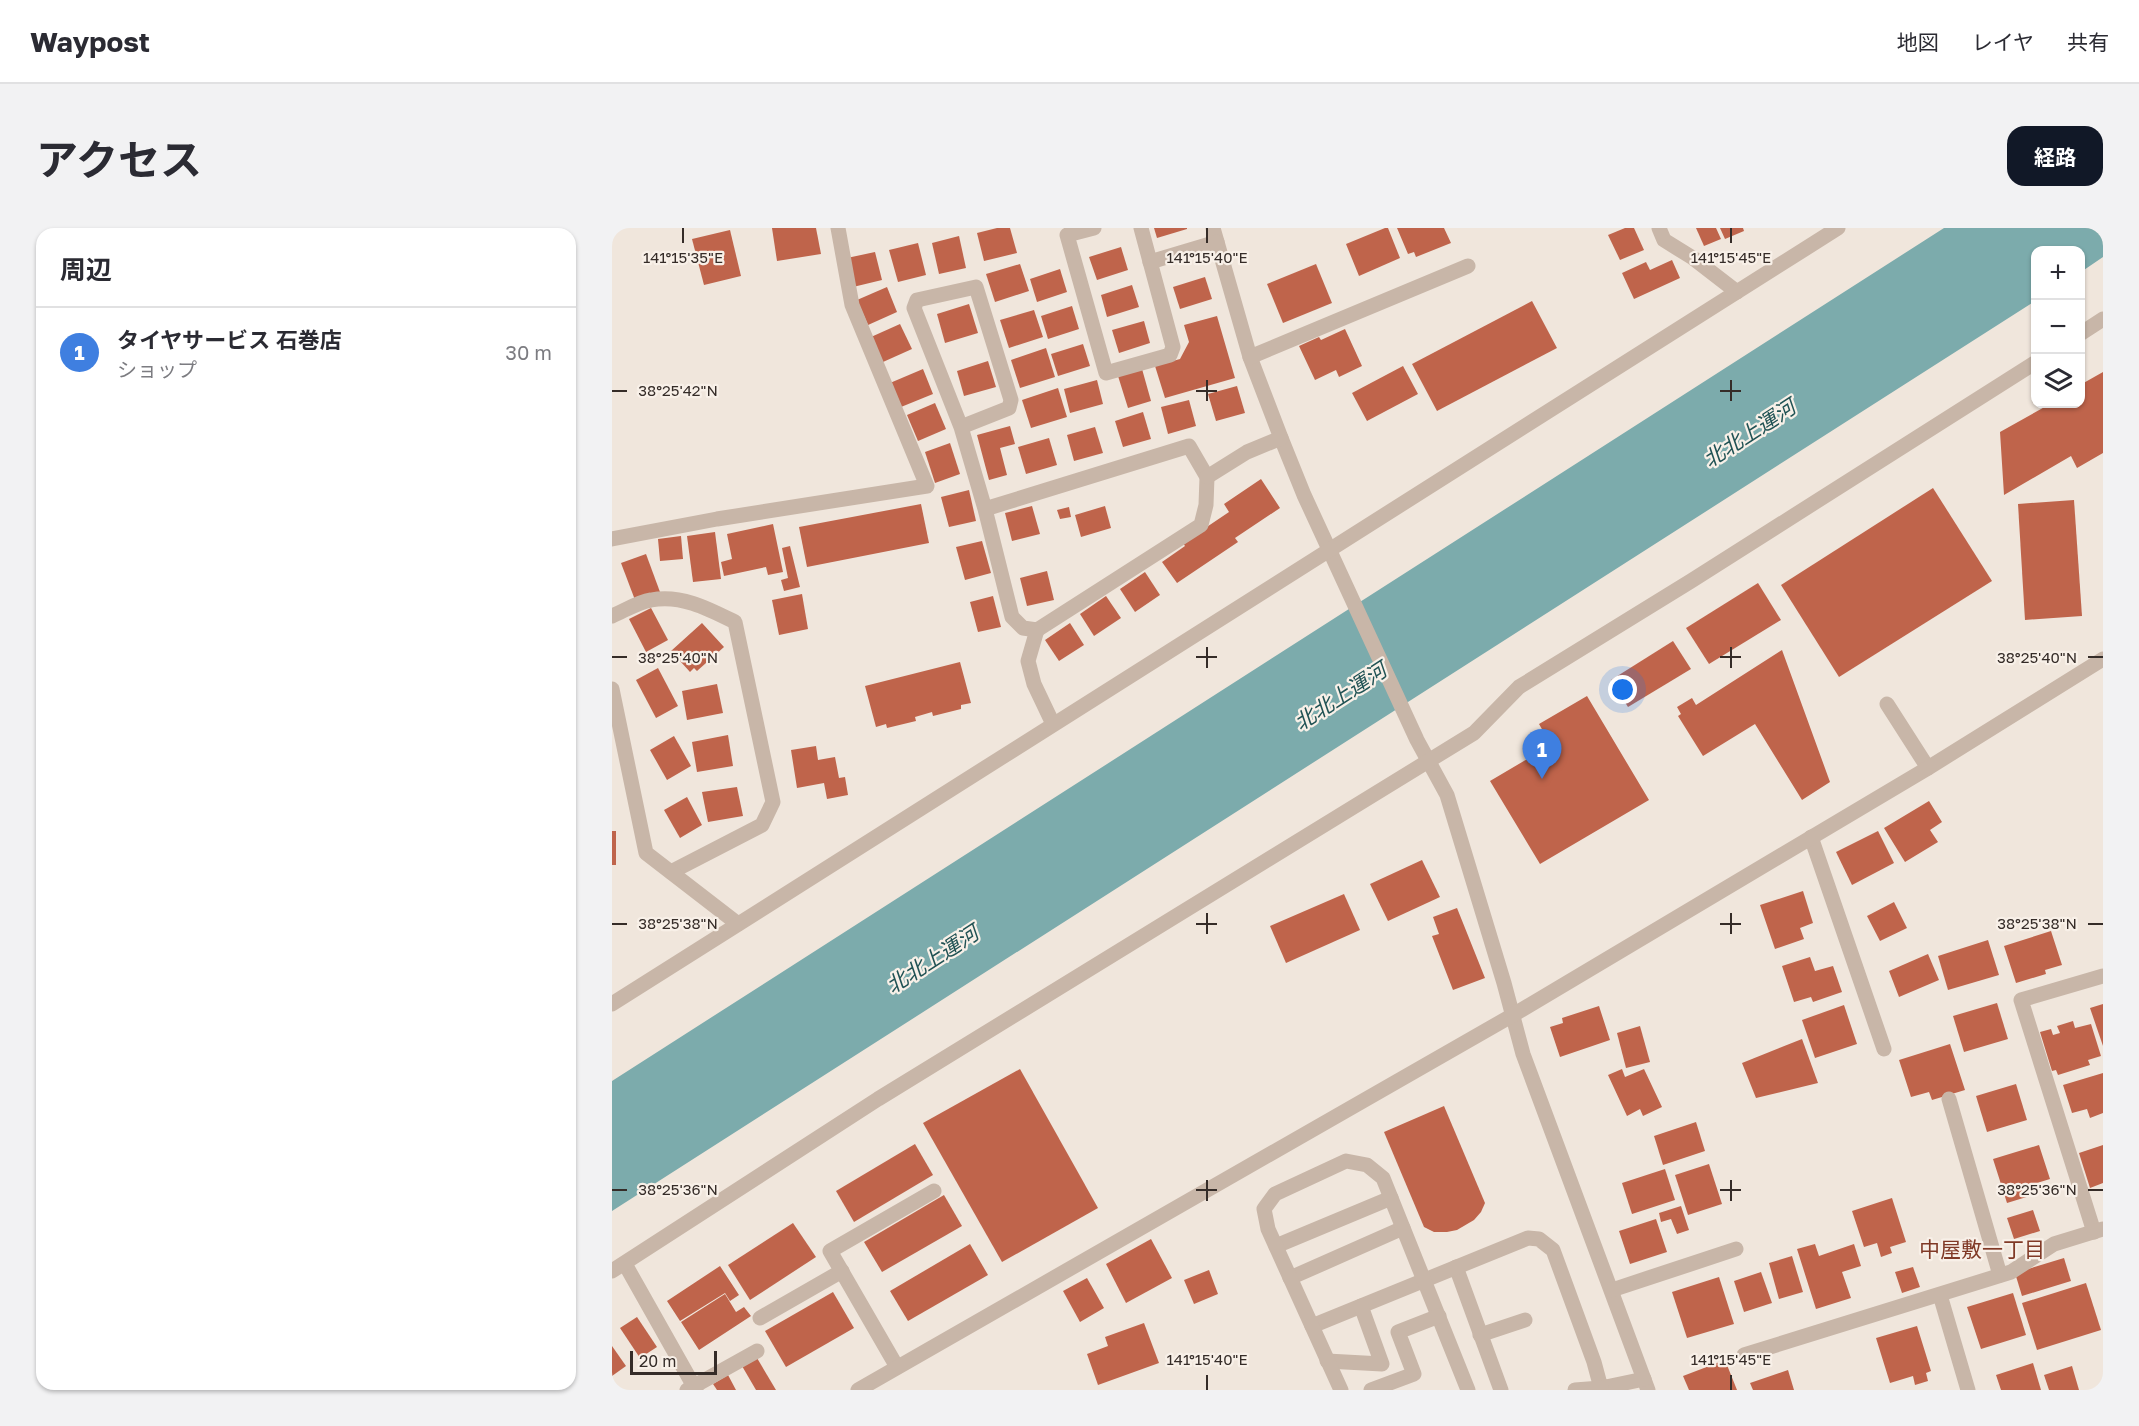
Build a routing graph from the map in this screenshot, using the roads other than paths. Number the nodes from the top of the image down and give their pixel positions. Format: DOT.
graph roads {
  1 [pos="838,228"];
  2 [pos="1094,228"];
  3 [pos="1141,228"];
  4 [pos="1659,228"];
  5 [pos="1838,228"];
  6 [pos="1215,235"];
  7 [pos="1150,262"];
  8 [pos="1468,266"];
  9 [pos="1737,292"];
  10 [pos="2103,319"];
  11 [pos="2085,331"];
  12 [pos="1250,357"];
  13 [pos="2031,365"];
  14 [pos="961,427"];
  15 [pos="1281,438"];
  16 [pos="1207,477"];
  17 [pos="985,509"];
  18 [pos="612,538"];
  19 [pos="1329,548"];
  20 [pos="612,616"];
  21 [pos="1037,630"];
  22 [pos="2103,659"];
  23 [pos="612,689"];
  24 [pos="1887,704"];
  25 [pos="1053,724"];
  26 [pos="1429,761"];
  27 [pos="1928,768"];
  28 [pos="1811,837"];
  29 [pos="671,872"];
  30 [pos="738,924"];
  31 [pos="2103,975"];
  32 [pos="612,1004"];
  33 [pos="1513,1015"];
  34 [pos="1884,1049"];
  35 [pos="1949,1099"];
  36 [pos="934,1191"];
  37 [pos="1391,1198"];
  38 [pos="1403,1228"];
  39 [pos="2098,1230"];
  40 [pos="1276,1246"];
  41 [pos="1736,1249"];
  42 [pos="1456,1267"];
  43 [pos="618,1268"];
  44 [pos="842,1271"];
  45 [pos="2000,1275"];
  46 [pos="1290,1278"];
  47 [pos="1424,1280"];
  48 [pos="1612,1290"];
  49 [pos="1940,1295"];
  50 [pos="1361,1306"];
  51 [pos="1439,1317"];
  52 [pos="760,1318"];
  53 [pos="1525,1320"];
  54 [pos="1312,1326"];
  55 [pos="1480,1335"];
  56 [pos="758,1351"];
  57 [pos="1744,1355"];
  58 [pos="1327,1361"];
  59 [pos="897,1367"];
  60 [pos="1646,1385"];
  61 [pos="692,1389"];
  62 [pos="1601,1389"];
  63 [pos="858,1390"];
  64 [pos="1341,1390"];
  65 [pos="1371,1390"];
  66 [pos="1468,1390"];
  67 [pos="1501,1390"];
  68 [pos="1575,1390"];
  69 [pos="1968,1390"];
  1 -- 18 [label="street"];
  2 -- 7 [label="street"];
  3 -- 7 [label="street"];
  4 -- 9 [label="street"];
  5 -- 9 [label="street"];
  6 -- 7 [label="street"];
  6 -- 12 [label="street"];
  8 -- 12 [label="street"];
  9 -- 19 [label="street"];
  10 -- 11 [label="street"];
  12 -- 15 [label="street"];
  13 -- 26 [label="street"];
  14 -- 14 [label="street"];
  14 -- 17 [label="street"];
  15 -- 16 [label="street"];
  15 -- 19 [label="street"];
  16 -- 17 [label="street"];
  16 -- 21 [label="street"];
  17 -- 21 [label="street"];
  19 -- 25 [label="street"];
  19 -- 26 [label="street"];
  20 -- 29 [label="street"];
  21 -- 25 [label="street"];
  22 -- 27 [label="street"];
  23 -- 29 [label="street"];
  24 -- 27 [label="street"];
  25 -- 30 [label="street"];
  26 -- 33 [label="street"];
  26 -- 43 [label="street"];
  27 -- 28 [label="street"];
  28 -- 33 [label="street"];
  28 -- 34 [label="street"];
  29 -- 30 [label="street"];
  30 -- 32 [label="street"];
  31 -- 39 [label="street"];
  33 -- 48 [label="street"];
  33 -- 59 [label="street"];
  35 -- 45 [label="street"];
  36 -- 44 [label="street"];
  37 -- 38 [label="street"];
  37 -- 40 [label="street"];
  37 -- 40 [label="street"];
  38 -- 46 [label="street"];
  38 -- 47 [label="street"];
  39 -- 45 [label="street"];
  40 -- 46 [label="street"];
  41 -- 48 [label="street"];
  42 -- 47 [label="street"];
  42 -- 55 [label="street"];
  42 -- 62 [label="street"];
  43 -- 61 [label="street"];
  44 -- 52 [label="street"];
  44 -- 59 [label="street"];
  45 -- 49 [label="street"];
  46 -- 54 [label="street"];
  47 -- 50 [label="street"];
  47 -- 51 [label="street"];
  48 -- 60 [label="street"];
  49 -- 57 [label="street"];
  49 -- 69 [label="street"];
  50 -- 54 [label="street"];
  50 -- 58 [label="street"];
  51 -- 65 [label="street"];
  51 -- 66 [label="street"];
  53 -- 55 [label="street"];
  54 -- 58 [label="street"];
  55 -- 67 [label="street"];
  56 -- 61 [label="street"];
  58 -- 64 [label="street"];
  59 -- 63 [label="street"];
  60 -- 62 [label="street"];
  62 -- 68 [label="street"];
}
